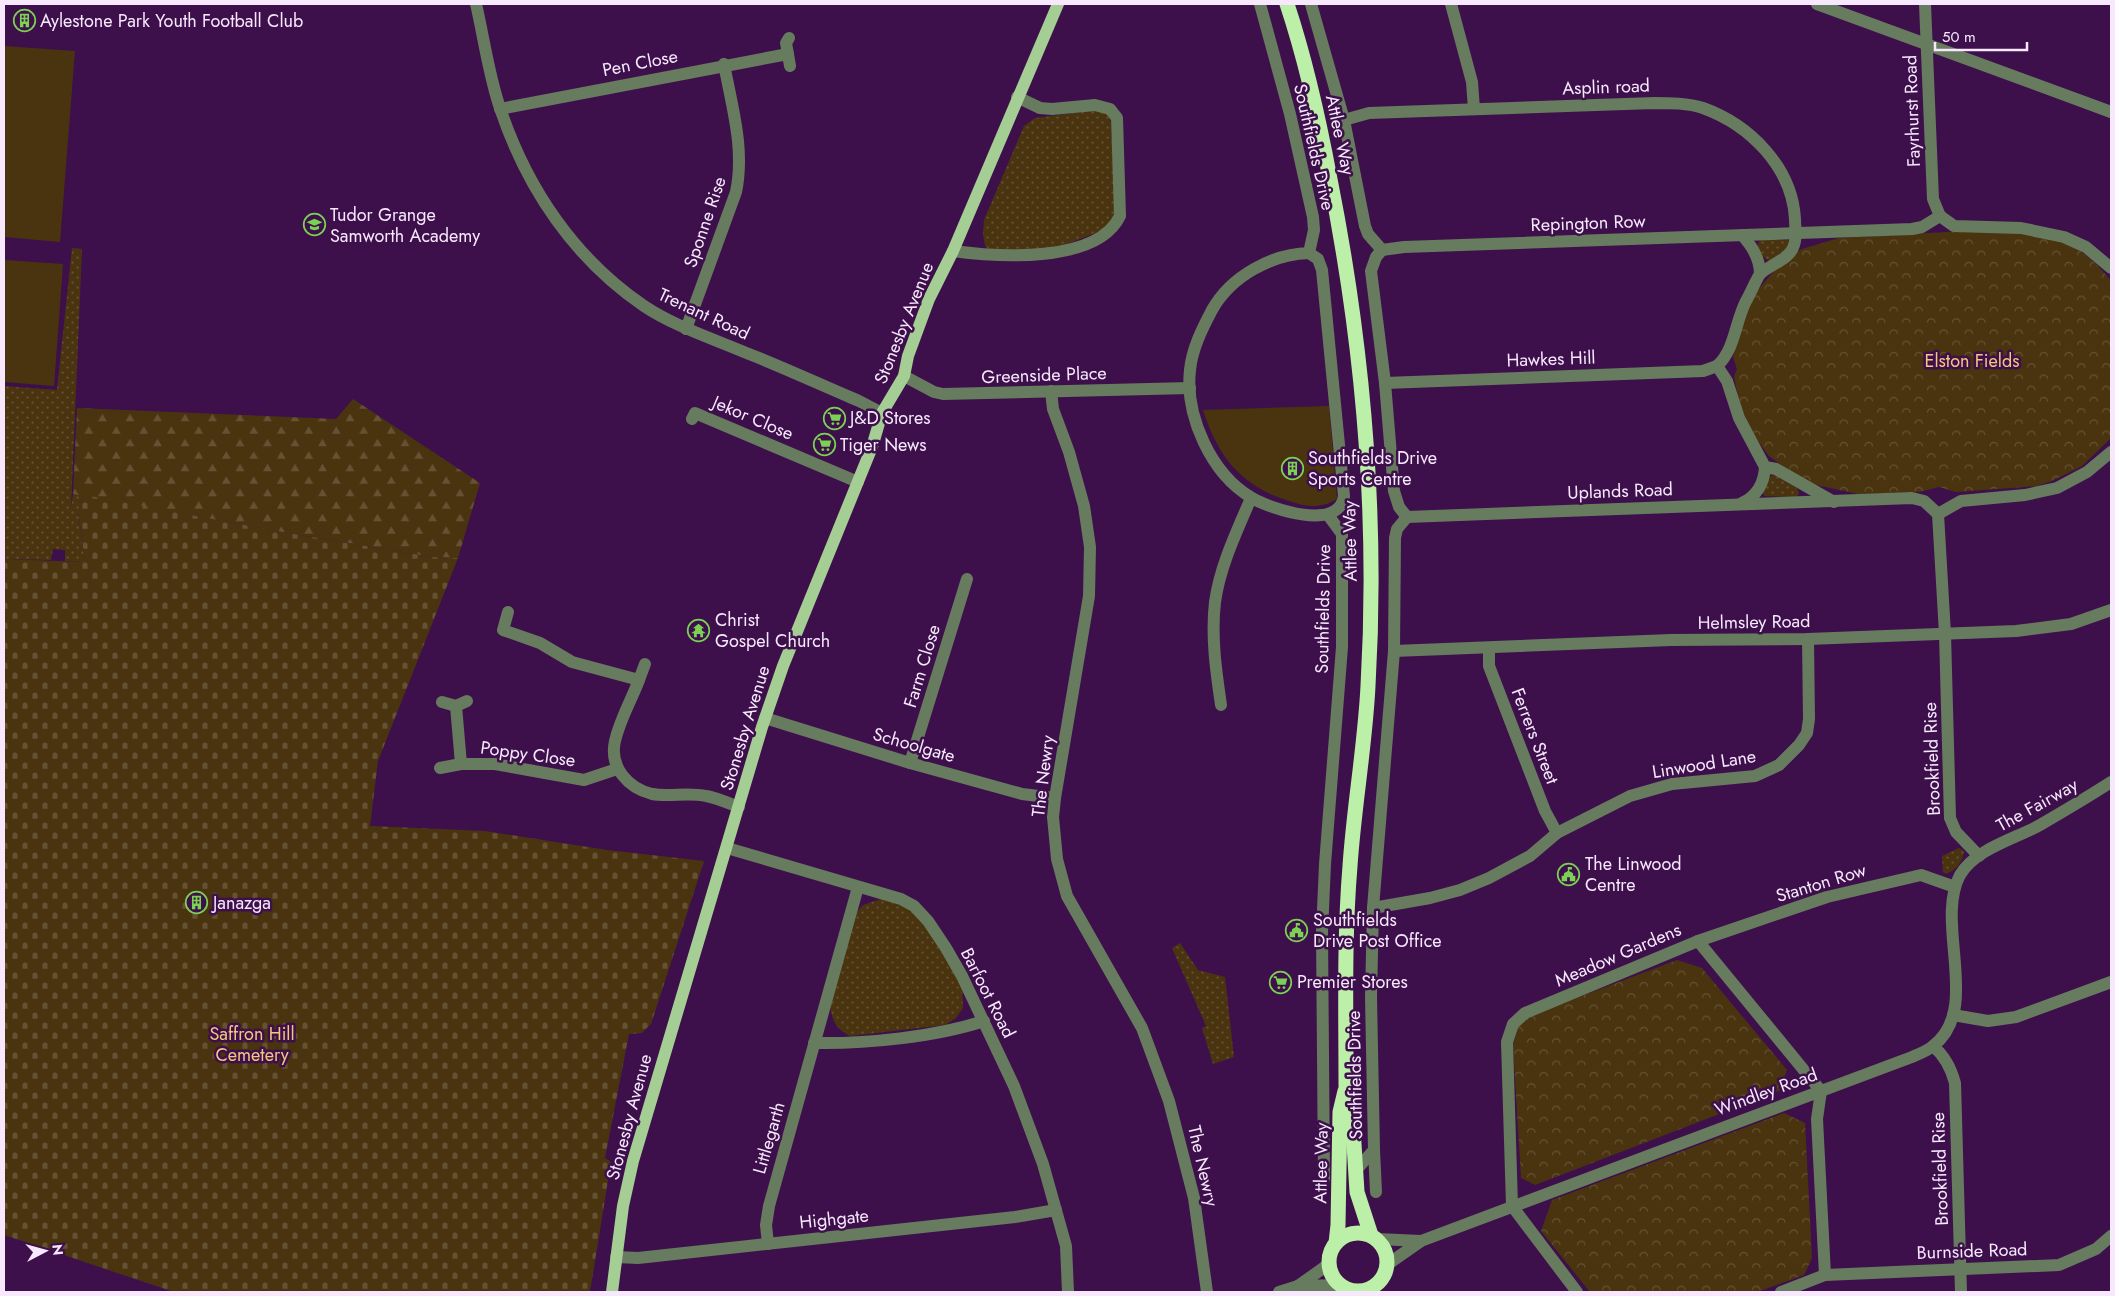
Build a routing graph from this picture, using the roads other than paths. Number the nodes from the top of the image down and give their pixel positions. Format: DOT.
graph roads {
  1 [pos="476,4"];
  2 [pos="1058,4"];
  3 [pos="1260,4"];
  4 [pos="1287,4"];
  5 [pos="1311,4"];
  6 [pos="1451,4"];
  7 [pos="1817,4"];
  8 [pos="1925,4"];
  9 [pos="789,38"];
  10 [pos="1927,44"];
  11 [pos="724,64"];
  12 [pos="1017,97"];
  13 [pos="500,109"];
  14 [pos="1474,109"];
  15 [pos="2111,112"];
  16 [pos="1344,120"];
  17 [pos="1940,216"];
  18 [pos="1796,234"];
  19 [pos="1742,235"];
  20 [pos="1382,250"];
  21 [pos="953,251"];
  22 [pos="1310,252"];
  23 [pos="2111,268"];
  24 [pos="1760,274"];
  25 [pos="686,328"];
  26 [pos="1717,366"];
  27 [pos="904,376"];
  28 [pos="1386,383"];
  29 [pos="1190,388"];
  30 [pos="1052,391"];
  31 [pos="882,413"];
  32 [pos="692,419"];
  33 [pos="2111,452"];
  34 [pos="1765,467"];
  35 [pos="858,482"];
  36 [pos="1252,498"];
  37 [pos="1834,502"];
  38 [pos="1739,504"];
  39 [pos="1328,514"];
  40 [pos="1938,514"];
  41 [pos="1407,517"];
  42 [pos="966,579"];
  43 [pos="2111,610"];
  44 [pos="508,612"];
  45 [pos="1945,634"];
  46 [pos="1808,639"];
  47 [pos="1489,649"];
  48 [pos="1394,651"];
  49 [pos="645,664"];
  50 [pos="639,680"];
  51 [pos="442,702"];
  52 [pos="1221,705"];
  53 [pos="765,718"];
  54 [pos="910,763"];
  55 [pos="461,764"];
  56 [pos="440,768"];
  57 [pos="617,769"];
  58 [pos="2111,782"];
  59 [pos="1055,798"];
  60 [pos="739,807"];
  61 [pos="1557,833"];
  62 [pos="727,848"];
  63 [pos="1979,856"];
  64 [pos="858,887"];
  65 [pos="1956,887"];
  66 [pos="1373,908"];
  67 [pos="1698,941"];
  68 [pos="2111,982"];
  69 [pos="1953,1014"];
  70 [pos="984,1021"];
  71 [pos="814,1043"];
  72 [pos="1933,1046"];
  73 [pos="1346,1084"];
  74 [pos="1821,1091"];
  75 [pos="1324,1150"];
  76 [pos="1374,1150"];
  77 [pos="1340,1166"];
  78 [pos="1356,1170"];
  79 [pos="1324,1179"];
  80 [pos="1376,1192"];
  81 [pos="1512,1206"];
  82 [pos="1056,1210"];
  83 [pos="2111,1236"];
  84 [pos="1374,1237"];
  85 [pos="1421,1241"];
  86 [pos="1336,1243"];
  87 [pos="768,1244"];
  88 [pos="616,1257"];
  89 [pos="1329,1264"];
  90 [pos="1388,1264"];
  91 [pos="1960,1269"];
  92 [pos="1825,1275"];
  93 [pos="1298,1286"];
  94 [pos="1382,1286"];
  95 [pos="1345,1289"];
  96 [pos="612,1292"];
  97 [pos="1068,1292"];
  98 [pos="1207,1292"];
  99 [pos="1279,1292"];
  100 [pos="1577,1292"];
  101 [pos="1781,1292"];
  102 [pos="1961,1292"];
  1 -- 13 [label="street, Trenant Road"];
  2 -- 12 [label="main road, Stonesby Avenue"];
  3 -- 22 [label="street, Southfields Drive"];
  4 -- 73 [label="highway, Attlee Way"];
  5 -- 16 [label="street, Southfields Drive"];
  6 -- 14 [label="street"];
  7 -- 10 [label="street"];
  8 -- 10 [label="street, Fayrhurst Road"];
  9 -- 11 [label="street, Pen Close"];
  10 -- 15 [label="street"];
  10 -- 17 [label="street, Fayrhurst Road"];
  11 -- 13 [label="street, Pen Close"];
  11 -- 25 [label="street, Sponne Rise"];
  12 -- 21 [label="main road, Stonesby Avenue"];
  12 -- 21 [label="street"];
  13 -- 25 [label="street, Trenant Road"];
  14 -- 16 [label="street, Asplin road"];
  14 -- 18 [label="street, Asplin road"];
  16 -- 20 [label="street, Southfields Drive"];
  17 -- 18 [label="street"];
  17 -- 23 [label="street"];
  18 -- 19 [label="street, Repington Row"];
  18 -- 24 [label="street"];
  19 -- 20 [label="street, Repington Row"];
  19 -- 24 [label="street"];
  20 -- 28 [label="street"];
  21 -- 27 [label="main road, Stonesby Avenue"];
  22 -- 29 [label="street"];
  22 -- 39 [label="street"];
  24 -- 26 [label="street"];
  25 -- 31 [label="street, Trenant Road"];
  26 -- 28 [label="street, Hawkes Hill"];
  26 -- 34 [label="street"];
  27 -- 30 [label="street, Greenside Place"];
  27 -- 31 [label="main road, Stonesby Avenue"];
  28 -- 41 [label="street"];
  29 -- 30 [label="street, Greenside Place"];
  29 -- 36 [label="street"];
  30 -- 59 [label="street, The Newry"];
  31 -- 35 [label="main road, Stonesby Avenue"];
  32 -- 35 [label="street, Jekor Close"];
  33 -- 40 [label="street"];
  34 -- 37 [label="street"];
  34 -- 38 [label="street"];
  35 -- 53 [label="main road, Stonesby Avenue"];
  36 -- 39 [label="street"];
  36 -- 52 [label="street"];
  37 -- 38 [label="street, Uplands Road"];
  37 -- 40 [label="street"];
  38 -- 41 [label="street, Uplands Road"];
  39 -- 75 [label="street, Southfields Drive"];
  40 -- 45 [label="street, Brookfield Rise"];
  41 -- 48 [label="street, Southfields Drive"];
  42 -- 54 [label="street, Farm Close"];
  43 -- 45 [label="street, Helmsley Road"];
  44 -- 50 [label="street"];
  45 -- 46 [label="street, Helmsley Road"];
  45 -- 63 [label="street, Brookfield Rise"];
  46 -- 47 [label="street, Helmsley Road"];
  46 -- 61 [label="street, Linwood Lane"];
  47 -- 48 [label="street, Helmsley Road"];
  47 -- 61 [label="street, Ferrers Street"];
  48 -- 66 [label="street, Southfields Drive"];
  49 -- 50 [label="street"];
  50 -- 57 [label="street"];
  51 -- 55 [label="street, Poppy Close"];
  53 -- 54 [label="street, Schoolgate"];
  53 -- 60 [label="main road, Stonesby Avenue"];
  54 -- 59 [label="street, Schoolgate"];
  55 -- 56 [label="street, Poppy Close"];
  55 -- 57 [label="street, Poppy Close"];
  57 -- 60 [label="street"];
  58 -- 63 [label="street, The Fairway"];
  59 -- 98 [label="street, The Newry"];
  60 -- 62 [label="main road, Stonesby Avenue"];
  61 -- 66 [label="street, Linwood Lane"];
  62 -- 64 [label="street, Barfoot Road"];
  62 -- 88 [label="main road, Stonesby Avenue"];
  63 -- 65 [label="street"];
  64 -- 70 [label="street, Barfoot Road"];
  64 -- 71 [label="street, Littlegarth"];
  65 -- 67 [label="street, Stanton Row"];
  65 -- 69 [label="street"];
  66 -- 76 [label="street, Southfields Drive"];
  67 -- 74 [label="street, Meadow Gardens"];
  67 -- 81 [label="street, Meadow Gardens"];
  68 -- 69 [label="street"];
  69 -- 72 [label="street, Windley Road"];
  70 -- 71 [label="street"];
  70 -- 82 [label="street, Barfoot Road"];
  71 -- 87 [label="street, Littlegarth"];
  72 -- 74 [label="street, Windley Road"];
  72 -- 91 [label="street, Brookfield Rise"];
  73 -- 77 [label="highway, Attlee Way"];
  73 -- 78 [label="highway, Attlee Way"];
  74 -- 81 [label="street, Windley Road"];
  74 -- 92 [label="street"];
  75 -- 77 [label="street, Southfields Drive"];
  75 -- 79 [label="street, Southfields Drive"];
  76 -- 78 [label="street, Southfields Drive"];
  76 -- 80 [label="street, Southfields Drive"];
  77 -- 86 [label="highway, Attlee Way"];
  78 -- 84 [label="highway, Attlee Way"];
  81 -- 85 [label="street, Windley Road"];
  81 -- 100 [label="street"];
  82 -- 87 [label="street, Highgate"];
  82 -- 97 [label="street, Barfoot Road"];
  83 -- 91 [label="street, Burnside Road"];
  84 -- 85 [label="street, Windley Road"];
  84 -- 86 [label="highway"];
  84 -- 90 [label="highway"];
  85 -- 90 [label="street, Windley Road"];
  86 -- 89 [label="highway"];
  87 -- 88 [label="street, Highgate"];
  88 -- 96 [label="main road, Stonesby Avenue"];
  89 -- 93 [label="street"];
  89 -- 95 [label="highway"];
  90 -- 94 [label="highway"];
  91 -- 92 [label="street, Burnside Road"];
  91 -- 102 [label="street, Brookfield Rise"];
  92 -- 101 [label="street"];
  93 -- 95 [label="street"];
  93 -- 99 [label="street"];
  94 -- 95 [label="highway"];
}
